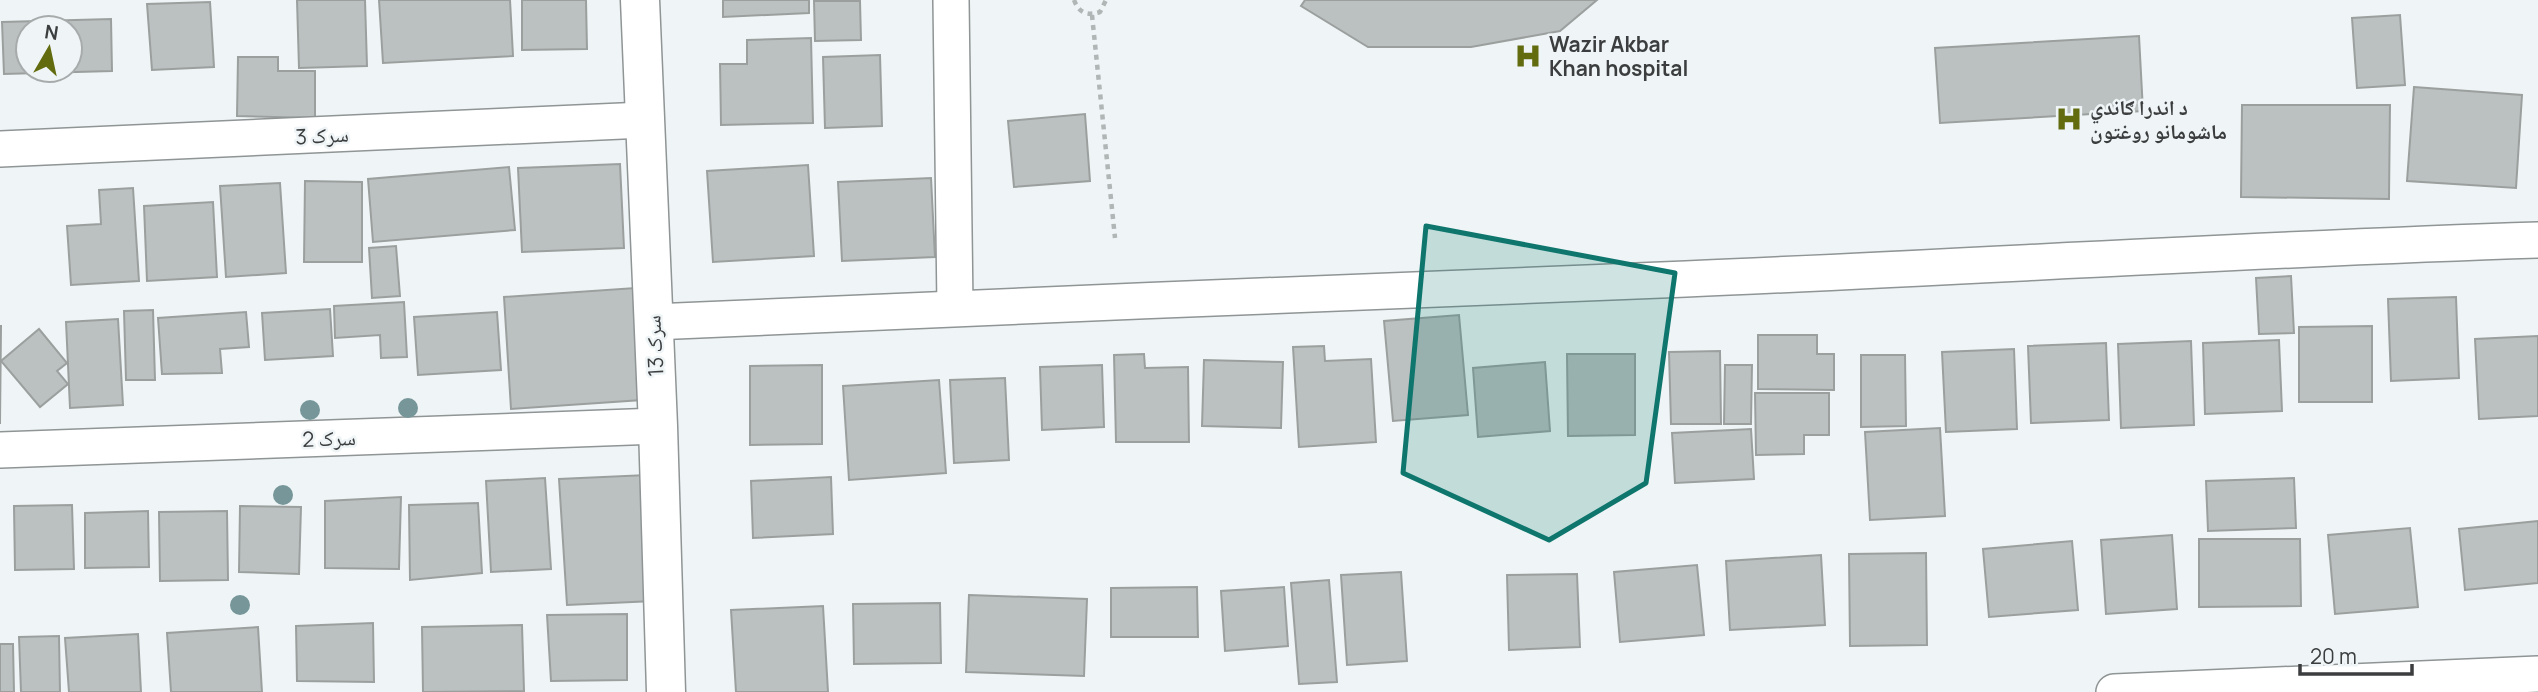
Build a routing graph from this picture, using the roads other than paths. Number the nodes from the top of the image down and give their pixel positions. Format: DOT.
graph roads {
  1 [pos="640,0"];
  2 [pos="951,0"];
  3 [pos="644,120"];
  4 [pos="0,149"];
  5 [pos="2538,240"];
  6 [pos="955,307"];
  7 [pos="653,322"];
  8 [pos="658,426"];
  9 [pos="0,450"];
  10 [pos="2538,674"];
  11 [pos="666,692"];
  12 [pos="2114,692"];
  1 -- 3 [label="street, سرک 13"];
  2 -- 6 [label="street"];
  3 -- 4 [label="street, سرک 3"];
  3 -- 7 [label="street, سرک 13"];
  5 -- 6 [label="street"];
  6 -- 7 [label="street"];
  7 -- 8 [label="street, سرک 13"];
  8 -- 9 [label="street, سرک 2"];
  8 -- 11 [label="street, سرک 13"];
  10 -- 12 [label="street"];
}
